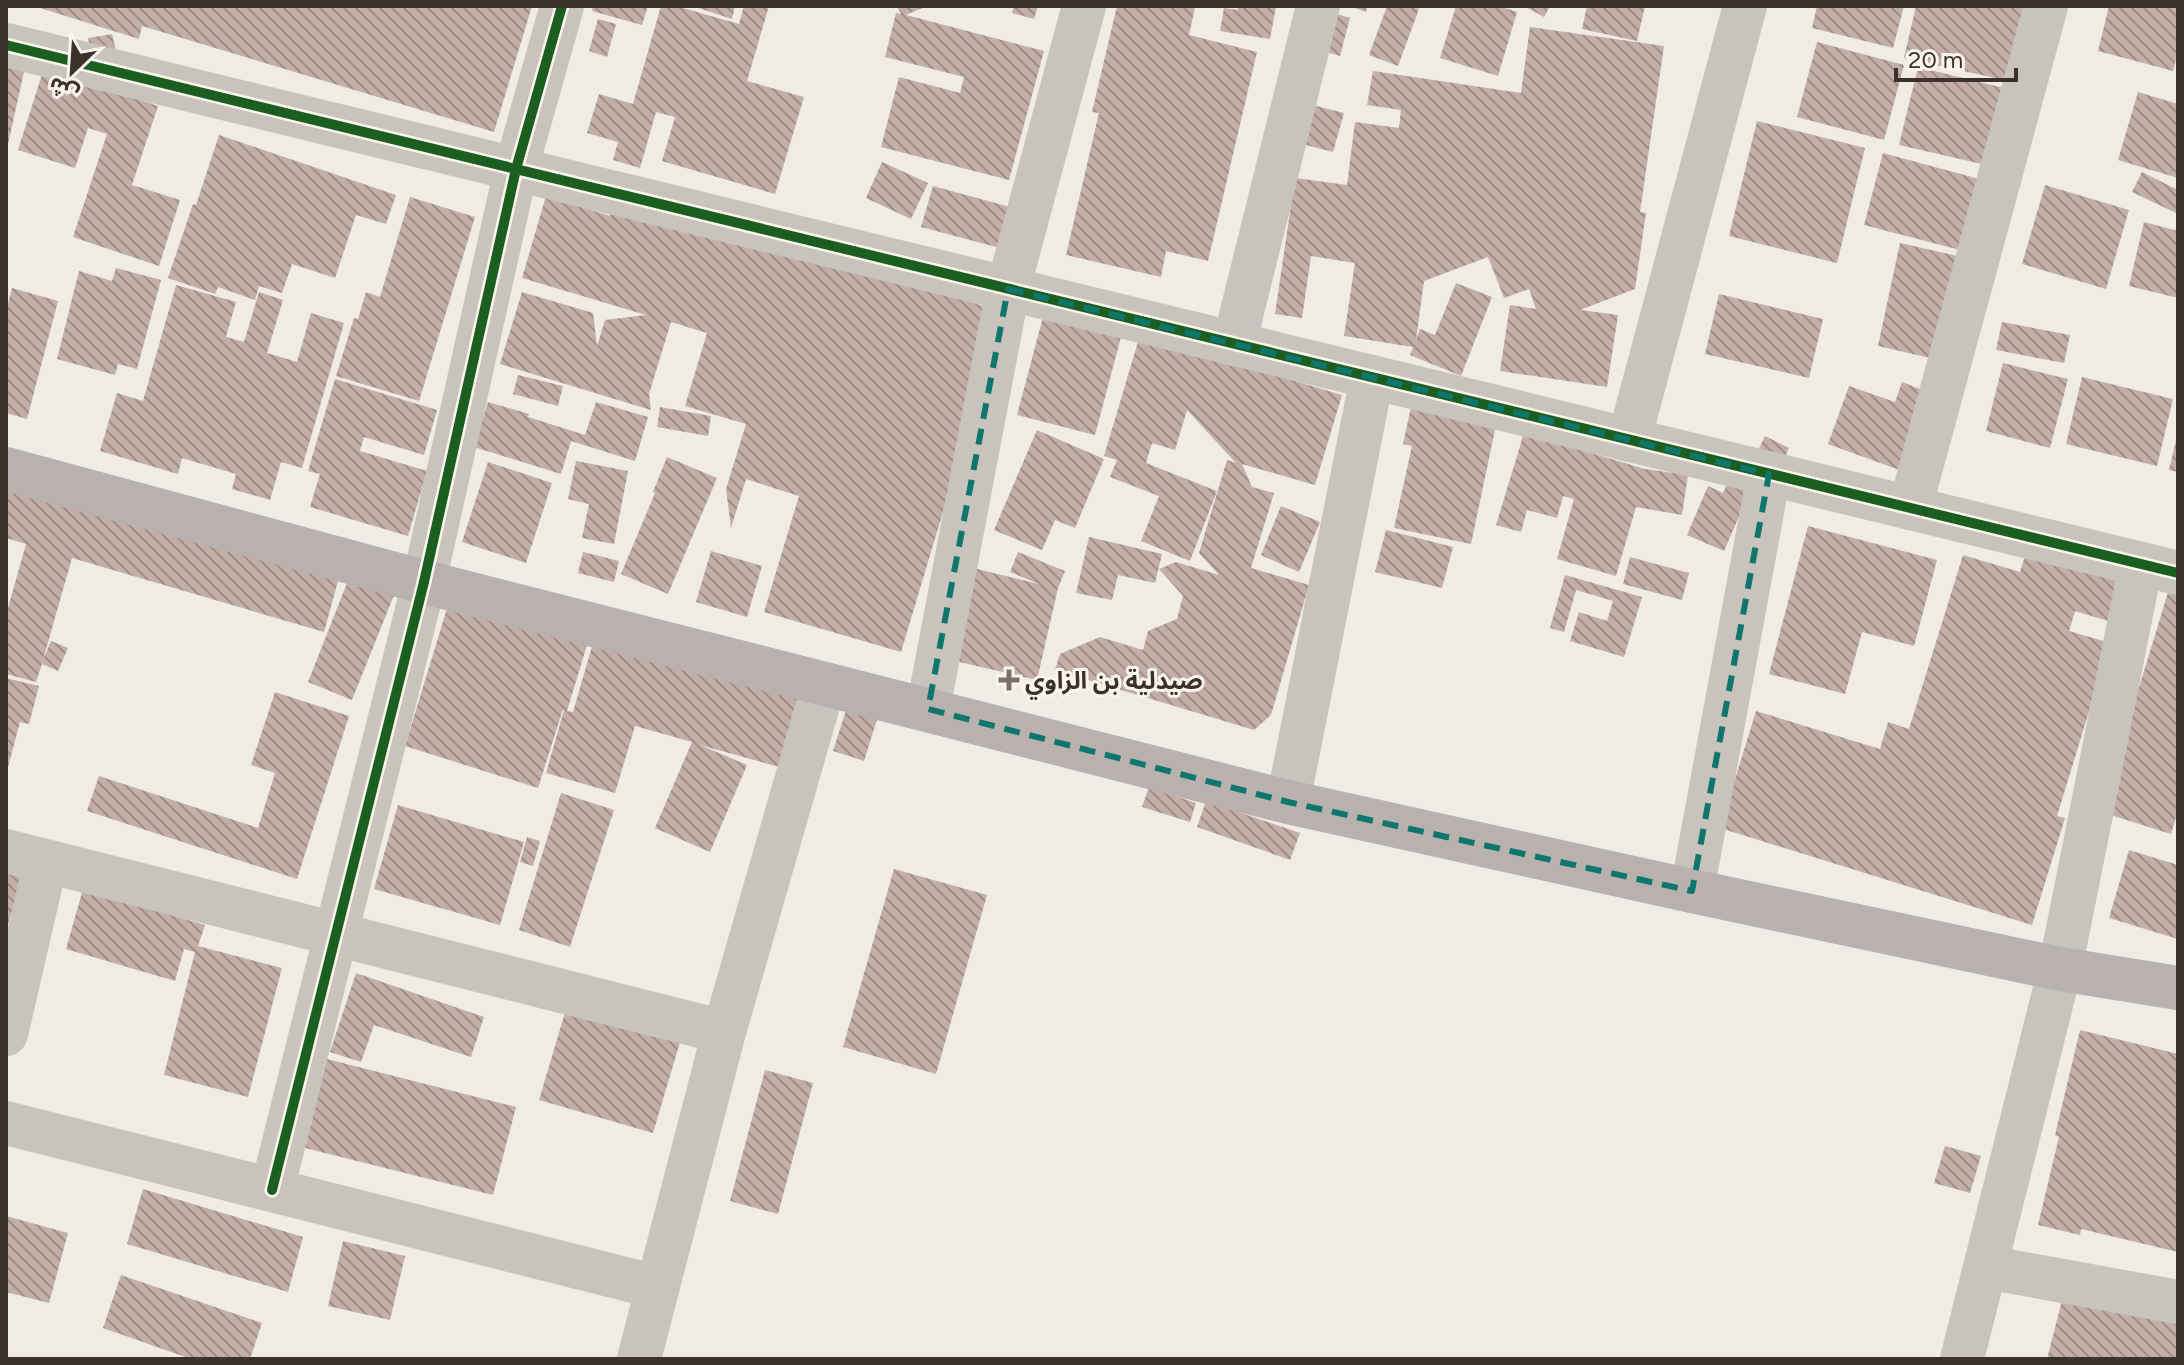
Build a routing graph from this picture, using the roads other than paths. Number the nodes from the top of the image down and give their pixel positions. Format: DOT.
graph roads {
  1 [pos="562,6"];
  2 [pos="1084,6"];
  3 [pos="1318,6"];
  4 [pos="1745,6"];
  5 [pos="2046,6"];
  6 [pos="6,45"];
  7 [pos="516,169"];
  8 [pos="1008,289"];
  9 [pos="1234,344"];
  10 [pos="1372,377"];
  11 [pos="1629,440"];
  12 [pos="6,469"];
  13 [pos="1769,474"];
  14 [pos="1910,508"];
  15 [pos="2159,569"];
  16 [pos="424,582"];
  17 [pos="824,684"];
  18 [pos="928,709"];
  19 [pos="1288,802"];
  20 [pos="26,856"];
  21 [pos="1692,891"];
  22 [pos="336,934"];
  23 [pos="2060,969"];
  24 [pos="2178,988"];
  25 [pos="724,1032"];
  26 [pos="6,1034"];
  27 [pos="6,1123"];
  28 [pos="272,1190"];
  29 [pos="1986,1267"];
  30 [pos="657,1287"];
  31 [pos="2178,1302"];
  32 [pos="639,1359"];
  33 [pos="1962,1359"];
  1 -- 7 [label="street"];
  2 -- 8 [label="street"];
  3 -- 9 [label="street"];
  4 -- 11 [label="street"];
  5 -- 14 [label="street"];
  6 -- 7 [label="street"];
  7 -- 8 [label="street"];
  7 -- 16 [label="street"];
  8 -- 9 [label="street"];
  8 -- 18 [label="street"];
  9 -- 10 [label="street"];
  10 -- 11 [label="street"];
  10 -- 19 [label="street"];
  11 -- 13 [label="street"];
  12 -- 16 [label="main road"];
  13 -- 14 [label="street"];
  13 -- 21 [label="street"];
  14 -- 15 [label="street"];
  15 -- 23 [label="street"];
  16 -- 17 [label="main road"];
  16 -- 22 [label="street"];
  17 -- 18 [label="main road"];
  17 -- 25 [label="street"];
  18 -- 19 [label="main road"];
  19 -- 21 [label="main road"];
  20 -- 22 [label="street"];
  20 -- 26 [label="street"];
  21 -- 23 [label="main road"];
  22 -- 25 [label="street"];
  22 -- 28 [label="street"];
  23 -- 24 [label="main road"];
  23 -- 29 [label="street"];
  25 -- 30 [label="street"];
  27 -- 28 [label="street"];
  28 -- 30 [label="street"];
  29 -- 31 [label="street"];
  29 -- 33 [label="street"];
  30 -- 32 [label="street"];
}
